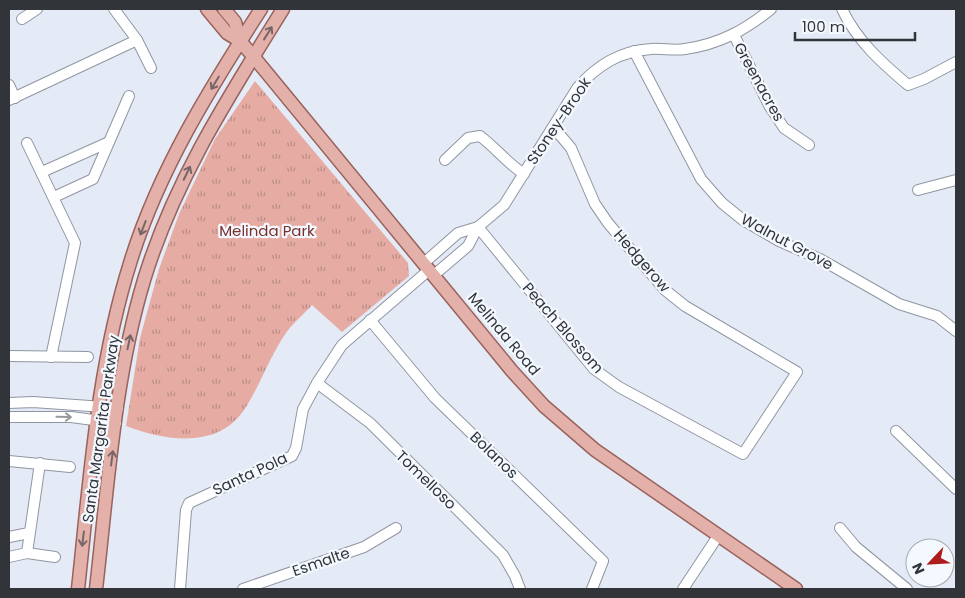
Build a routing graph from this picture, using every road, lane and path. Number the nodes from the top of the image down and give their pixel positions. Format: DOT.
graph roads {
  1 [pos="37,9"];
  2 [pos="114,9"];
  3 [pos="207,9"];
  4 [pos="224,9"];
  5 [pos="262,9"];
  6 [pos="283,9"];
  7 [pos="771,9"];
  8 [pos="842,9"];
  9 [pos="22,19"];
  10 [pos="734,35"];
  11 [pos="137,40"];
  12 [pos="240,41"];
  13 [pos="634,51"];
  14 [pos="253,56"];
  15 [pos="956,62"];
  16 [pos="151,68"];
  17 [pos="9,85"];
  18 [pos="129,96"];
  19 [pos="12,99"];
  20 [pos="550,130"];
  21 [pos="109,142"];
  22 [pos="28,143"];
  23 [pos="809,145"];
  24 [pos="445,160"];
  25 [pos="42,172"];
  26 [pos="524,174"];
  27 [pos="956,180"];
  28 [pos="918,190"];
  29 [pos="54,198"];
  30 [pos="478,228"];
  31 [pos="453,238"];
  32 [pos="463,250"];
  33 [pos="429,269"];
  34 [pos="370,320"];
  35 [pos="956,331"];
  36 [pos="9,356"];
  37 [pos="51,357"];
  38 [pos="88,357"];
  39 [pos="317,383"];
  40 [pos="33,402"];
  41 [pos="9,403"];
  42 [pos="92,405"];
  43 [pos="118,408"];
  44 [pos="9,417"];
  45 [pos="33,417"];
  46 [pos="96,420"];
  47 [pos="116,423"];
  48 [pos="896,431"];
  49 [pos="743,454"];
  50 [pos="9,461"];
  51 [pos="40,464"];
  52 [pos="70,467"];
  53 [pos="956,489"];
  54 [pos="396,528"];
  55 [pos="840,528"];
  56 [pos="29,533"];
  57 [pos="718,536"];
  58 [pos="9,537"];
  59 [pos="27,553"];
  60 [pos="9,557"];
  61 [pos="55,557"];
  62 [pos="78,589"];
  63 [pos="96,589"];
  64 [pos="180,589"];
  65 [pos="243,589"];
  66 [pos="520,589"];
  67 [pos="592,589"];
  68 [pos="683,589"];
  69 [pos="796,589"];
  70 [pos="907,589"];
  1 -- 9 [label="street"];
  2 -- 11 [label="street"];
  3 -- 12 [label="main road, Melinda Road"];
  4 -- 12 [label="main road, Melinda Road"];
  5 -- 12 [label="main road, Santa Margarita Parkway"];
  14 -- 6 [label="main road, Santa Margarita Parkway, one-way"];
  7 -- 10 [label="street, Stoney-Brook"];
  8 -- 15 [label="street"];
  10 -- 13 [label="street, Stoney-Brook"];
  10 -- 23 [label="street, Greenacres"];
  11 -- 16 [label="street"];
  11 -- 19 [label="street"];
  12 -- 14 [label="main road, Melinda Road"];
  12 -- 42 [label="main road, Santa Margarita Parkway, one-way"];
  13 -- 20 [label="street, Stoney-Brook"];
  13 -- 35 [label="street, Walnut Grove"];
  14 -- 33 [label="main road, Melinda Road"];
  43 -- 14 [label="main road, Santa Margarita Parkway, one-way"];
  17 -- 19 [label="street"];
  18 -- 21 [label="street"];
  20 -- 26 [label="street, Stoney-Brook"];
  20 -- 49 [label="street, Hedgerow"];
  21 -- 25 [label="street"];
  21 -- 29 [label="street"];
  22 -- 25 [label="street"];
  24 -- 26 [label="street"];
  25 -- 29 [label="street"];
  26 -- 30 [label="street, Stoney-Brook"];
  27 -- 28 [label="street"];
  29 -- 37 [label="street"];
  30 -- 31 [label="street, Stoney-Brook"];
  30 -- 32 [label="street, Stoney-Brook"];
  30 -- 49 [label="street, Peach Blossom"];
  31 -- 32 [label="street"];
  31 -- 33 [label="street, Stoney-Brook"];
  32 -- 33 [label="street, Stoney-Brook"];
  33 -- 34 [label="street, Santa Pola"];
  33 -- 57 [label="main road, Melinda Road"];
  34 -- 39 [label="street, Santa Pola"];
  34 -- 67 [label="street, Bolanos"];
  36 -- 37 [label="street"];
  37 -- 38 [label="street"];
  39 -- 64 [label="street, Santa Pola"];
  39 -- 66 [label="street, Tomelloso"];
  40 -- 41 [label="street"];
  40 -- 42 [label="street"];
  40 -- 45 [label="street"];
  42 -- 43 [label="street"];
  42 -- 46 [label="main road, Santa Margarita Parkway"];
  43 -- 47 [label="main road, Santa Margarita Parkway"];
  44 -- 45 [label="street"];
  45 -- 46 [label="street, one-way"];
  46 -- 47 [label="street"];
  46 -- 62 [label="main road, Santa Margarita Parkway, one-way"];
  63 -- 47 [label="main road, Santa Margarita Parkway, one-way"];
  48 -- 53 [label="street"];
  50 -- 51 [label="street"];
  51 -- 52 [label="street"];
  51 -- 56 [label="street"];
  54 -- 65 [label="street, Esmalte"];
  55 -- 70 [label="street"];
  56 -- 58 [label="street"];
  56 -- 59 [label="street"];
  57 -- 68 [label="street"];
  57 -- 69 [label="main road, Melinda Road"];
  59 -- 60 [label="street"];
  59 -- 61 [label="street"];
}
